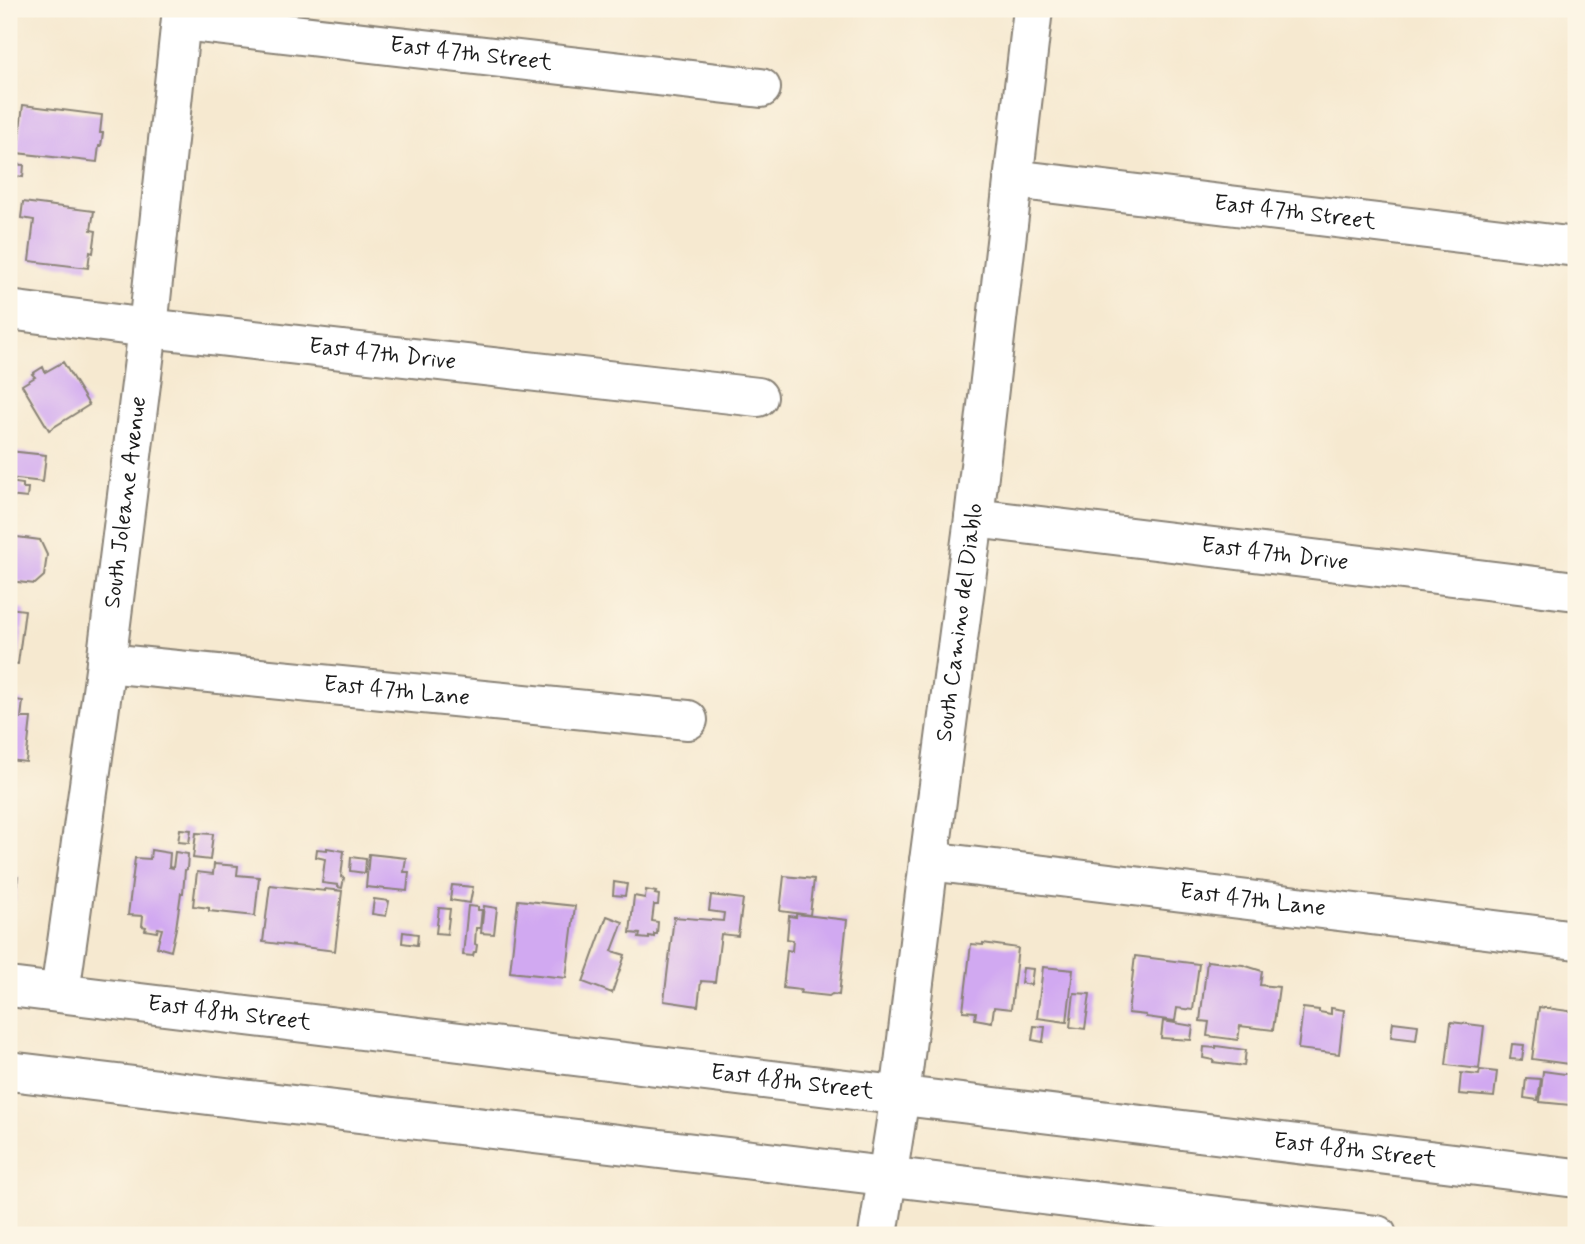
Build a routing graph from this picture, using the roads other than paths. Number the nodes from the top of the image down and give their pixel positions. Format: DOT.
graph roads {
  1 [pos="1033,9"];
  2 [pos="182,15"];
  3 [pos="761,88"];
  4 [pos="1013,179"];
  5 [pos="1576,247"];
  6 [pos="9,310"];
  7 [pos="148,328"];
  8 [pos="758,397"];
  9 [pos="974,518"];
  10 [pos="1576,591"];
  11 [pos="106,663"];
  12 [pos="688,720"];
  13 [pos="929,861"];
  14 [pos="1576,940"];
  15 [pos="9,987"];
  16 [pos="60,993"];
  17 [pos="9,1071"];
  18 [pos="900,1096"];
  19 [pos="888,1176"];
  20 [pos="1576,1178"];
  21 [pos="878,1235"];
  22 [pos="1377,1235"];
  1 -- 4 [label="street, South Camino del Diablo"];
  2 -- 3 [label="street, East 47th Street"];
  2 -- 7 [label="street, South Joleane Avenue"];
  4 -- 5 [label="street, East 47th Street"];
  4 -- 9 [label="street, South Camino del Diablo"];
  6 -- 7 [label="street, East 47th Drive"];
  7 -- 8 [label="street, East 47th Drive"];
  7 -- 11 [label="street, South Joleane Avenue"];
  9 -- 10 [label="street, East 47th Drive"];
  9 -- 13 [label="street, South Camino del Diablo"];
  11 -- 12 [label="street, East 47th Lane"];
  11 -- 16 [label="street, South Joleane Avenue"];
  13 -- 14 [label="street, East 47th Lane"];
  13 -- 18 [label="street, South Camino del Diablo"];
  15 -- 16 [label="street, East 48th Street"];
  16 -- 18 [label="street, East 48th Street"];
  17 -- 19 [label="street"];
  18 -- 19 [label="street, South Camino del Diablo"];
  18 -- 20 [label="street, East 48th Street"];
  19 -- 21 [label="street, South Camino del Diablo"];
  19 -- 22 [label="street"];
}
